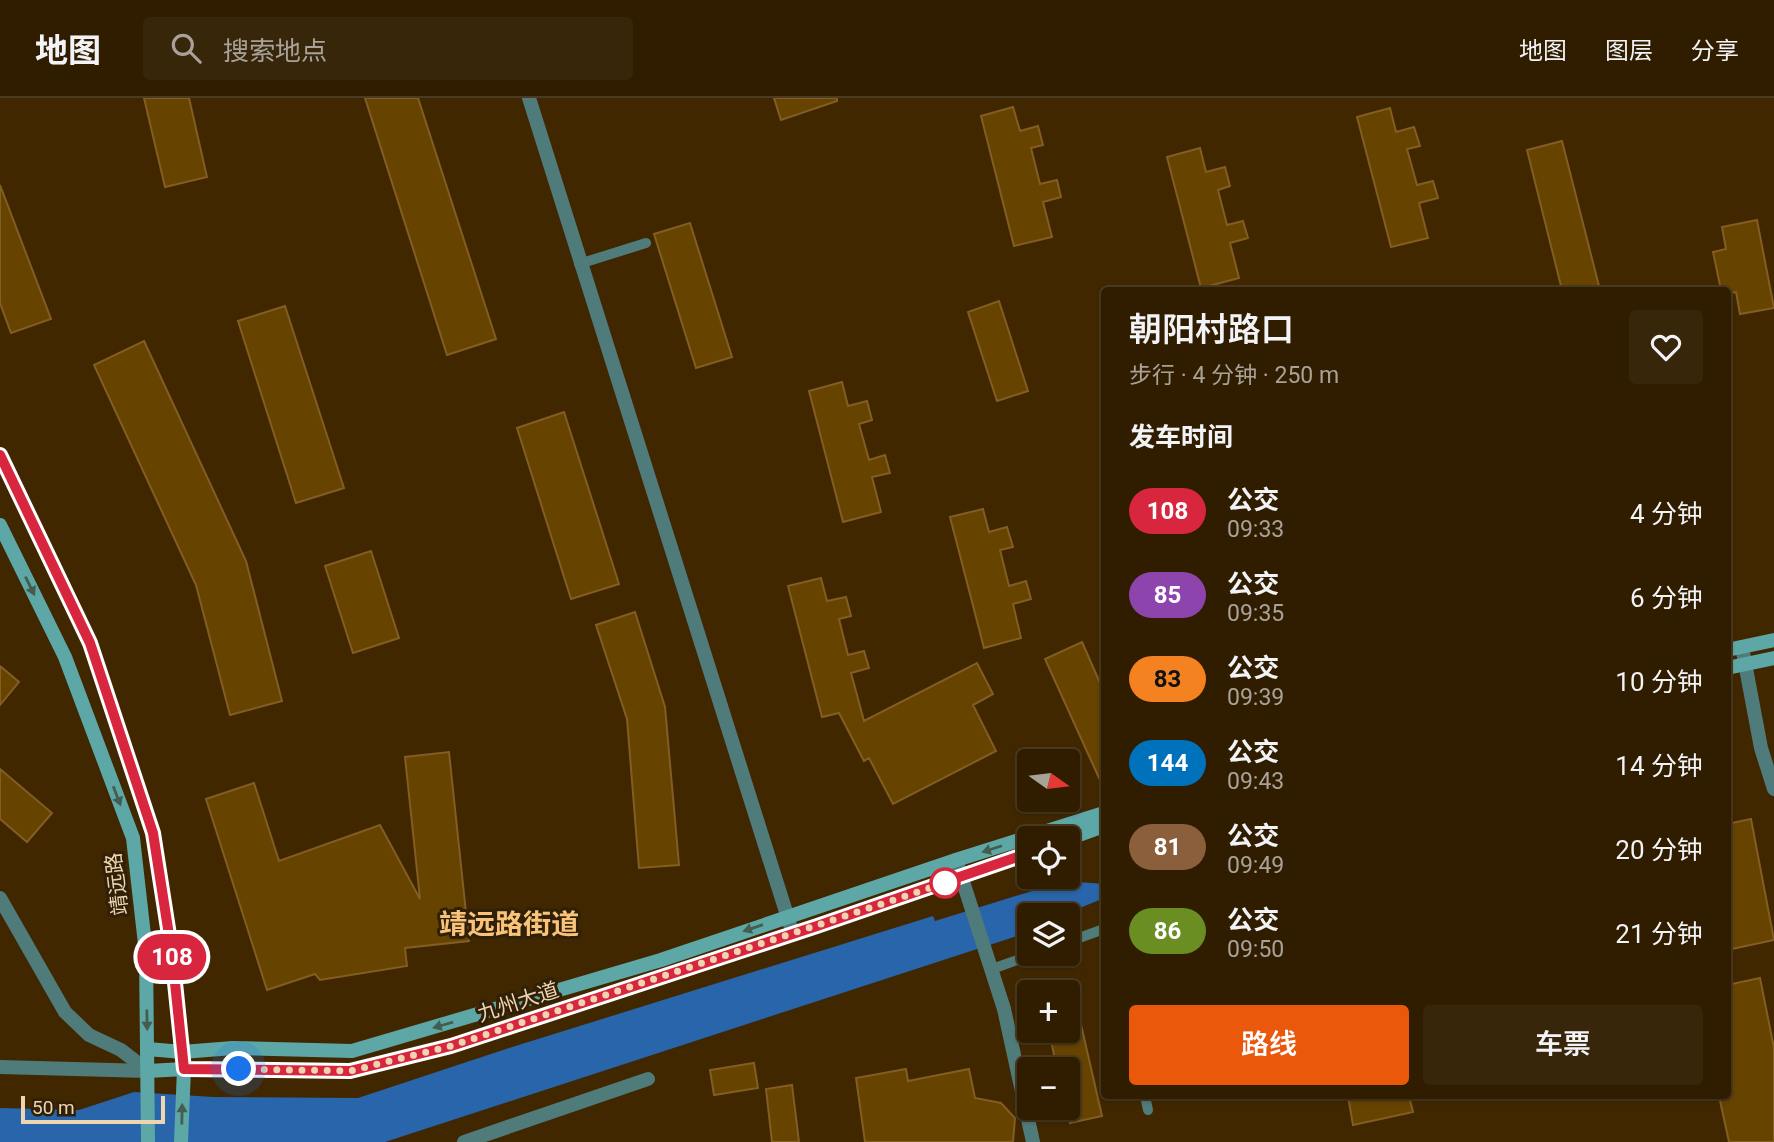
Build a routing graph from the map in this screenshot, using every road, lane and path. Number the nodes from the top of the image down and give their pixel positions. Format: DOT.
graph roads {
  1 [pos="528,98"];
  2 [pos="646,243"];
  3 [pos="579,264"];
  4 [pos="0,455"];
  5 [pos="0,525"];
  6 [pos="1774,640"];
  7 [pos="1742,647"];
  8 [pos="1731,649"];
  9 [pos="1774,658"];
  10 [pos="1746,664"];
  11 [pos="1731,667"];
  12 [pos="1774,789"];
  13 [pos="1101,822"];
  14 [pos="1101,822"];
  15 [pos="1080,833"];
  16 [pos="1017,857"];
  17 [pos="956,860"];
  18 [pos="963,877"];
  19 [pos="0,898"];
  20 [pos="787,917"];
  21 [pos="1101,930"];
  22 [pos="793,934"];
  23 [pos="1080,938"];
  24 [pos="1017,960"];
  25 [pos="992,969"];
  26 [pos="148,1049"];
  27 [pos="182,1052"];
  28 [pos="0,1067"];
  29 [pos="184,1069"];
  30 [pos="148,1079"];
  31 [pos="648,1079"];
  32 [pos="1146,1099"];
  33 [pos="1148,1110"];
  34 [pos="148,1142"];
  35 [pos="181,1142"];
  36 [pos="464,1142"];
  37 [pos="1033,1142"];
  1 -- 3 [label="street"];
  2 -- 3 [label="lane"];
  3 -- 20 [label="street"];
  4 -- 27 [label="main road, 靖远路"];
  5 -- 26 [label="main road, 靖远路, one-way"];
  6 -- 7 [label="main road"];
  7 -- 8 [label="main road"];
  7 -- 10 [label="street"];
  9 -- 10 [label="main road"];
  10 -- 11 [label="main road"];
  10 -- 12 [label="street"];
  13 -- 15 [label="main road"];
  14 -- 17 [label="main road, one-way"];
  16 -- 18 [label="main road, 九州大道"];
  17 -- 18 [label="street"];
  17 -- 20 [label="main road"];
  18 -- 22 [label="main road, 九州大道"];
  18 -- 25 [label="street"];
  19 -- 30 [label="street"];
  20 -- 22 [label="street"];
  20 -- 27 [label="main road, one-way"];
  21 -- 23 [label="lane"];
  22 -- 29 [label="main road, 九州大道"];
  24 -- 25 [label="lane"];
  25 -- 37 [label="street"];
  26 -- 27 [label="main road"];
  26 -- 30 [label="main road, 靖远路"];
  27 -- 29 [label="main road, 靖远路"];
  28 -- 30 [label="street, 九州大道"];
  29 -- 30 [label="main road, 九州大道"];
  35 -- 29 [label="main road, 靖远路, one-way"];
  30 -- 34 [label="main road, 靖远路"];
  31 -- 36 [label="street"];
  32 -- 33 [label="lane"];
}
